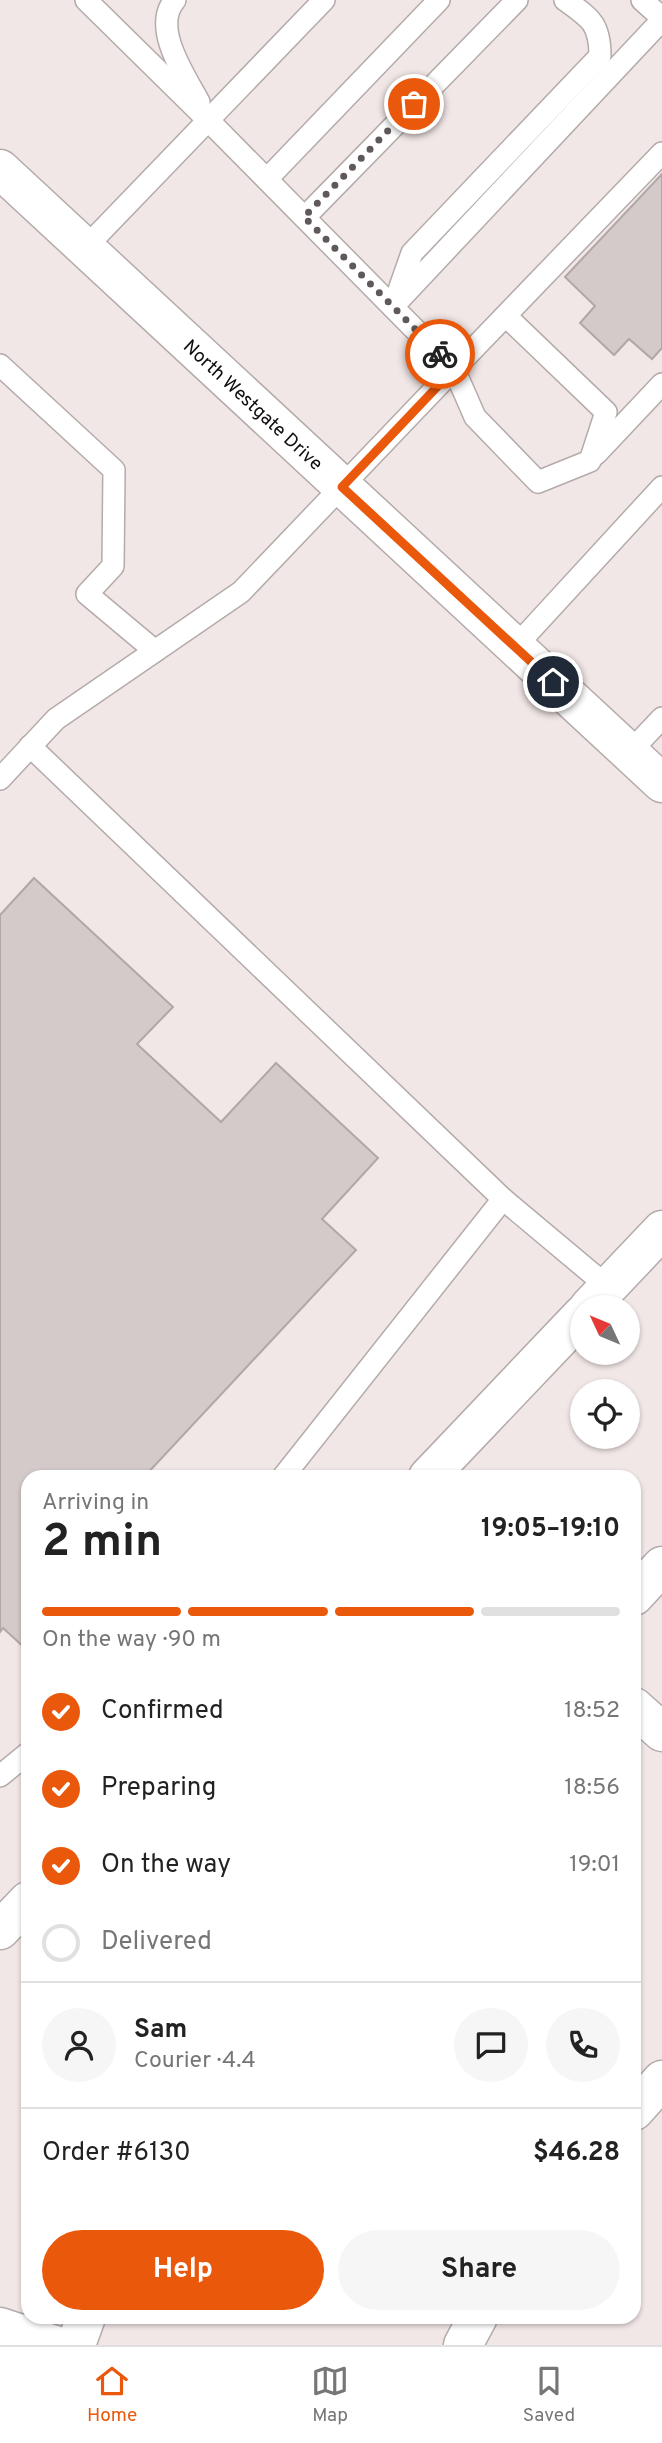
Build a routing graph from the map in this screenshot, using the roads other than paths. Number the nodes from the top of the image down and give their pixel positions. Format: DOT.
graph roads {
  1 [pos="86,0"];
  2 [pos="175,0"];
  3 [pos="324,0"];
  4 [pos="439,0"];
  5 [pos="565,0"];
  6 [pos="642,0"];
  7 [pos="514,1"];
  8 [pos="662,19"];
  9 [pos="208,120"];
  10 [pos="662,153"];
  11 [pos="0,169"];
  12 [pos="267,179"];
  13 [pos="304,217"];
  14 [pos="85,248"];
  15 [pos="393,307"];
  16 [pos="506,316"];
  17 [pos="0,366"];
  18 [pos="454,369"];
  19 [pos="662,384"];
  20 [pos="590,461"];
  21 [pos="342,487"];
  22 [pos="662,487"];
  23 [pos="515,647"];
  24 [pos="155,651"];
  25 [pos="662,719"];
  26 [pos="30,746"];
  27 [pos="629,752"];
  28 [pos="0,779"];
  29 [pos="662,783"];
  30 [pos="503,1199"];
  31 [pos="662,1230"];
  32 [pos="586,1295"];
  33 [pos="601,1295"];
  34 [pos="570,1327"];
  35 [pos="289,1470"];
  36 [pos="435,1470"];
  37 [pos="662,1566"];
  38 [pos="641,1588"];
  39 [pos="641,1713"];
  40 [pos="662,1732"];
  41 [pos="21,1759"];
  42 [pos="0,1776"];
  43 [pos="21,1908"];
  44 [pos="0,1930"];
  45 [pos="662,2080"];
  46 [pos="641,2103"];
  47 [pos="84,2324"];
  48 [pos="474,2324"];
  49 [pos="0,2327"];
  50 [pos="55,2345"];
  51 [pos="76,2345"];
  52 [pos="463,2345"];
  1 -- 9 [label="lane"];
  2 -- 9 [label="lane"];
  3 -- 9 [label="lane"];
  4 -- 12 [label="lane"];
  5 -- 15 [label="lane"];
  6 -- 8 [label="lane"];
  7 -- 13 [label="lane"];
  8 -- 15 [label="lane"];
  9 -- 12 [label="lane"];
  9 -- 14 [label="lane"];
  10 -- 16 [label="lane"];
  11 -- 14 [label="street, North Westgate Drive"];
  12 -- 13 [label="lane"];
  13 -- 15 [label="lane"];
  14 -- 21 [label="street, North Westgate Drive"];
  15 -- 18 [label="lane"];
  16 -- 18 [label="lane"];
  16 -- 20 [label="lane"];
  17 -- 24 [label="lane"];
  18 -- 20 [label="lane"];
  18 -- 21 [label="lane"];
  19 -- 20 [label="lane"];
  21 -- 23 [label="street, North Westgate Drive"];
  21 -- 24 [label="lane"];
  22 -- 23 [label="lane"];
  23 -- 27 [label="street, North Westgate Drive"];
  24 -- 26 [label="lane"];
  25 -- 27 [label="lane"];
  26 -- 28 [label="lane"];
  26 -- 30 [label="lane"];
  27 -- 29 [label="street, North Westgate Drive"];
  30 -- 32 [label="lane"];
  30 -- 35 [label="lane"];
  31 -- 33 [label="street"];
  34 -- 36 [label="street"];
  37 -- 38 [label="street"];
  39 -- 40 [label="street"];
  41 -- 42 [label="lane"];
  43 -- 44 [label="street"];
  45 -- 46 [label="street"];
  47 -- 51 [label="street"];
  48 -- 52 [label="street"];
  49 -- 50 [label="street"];
}
